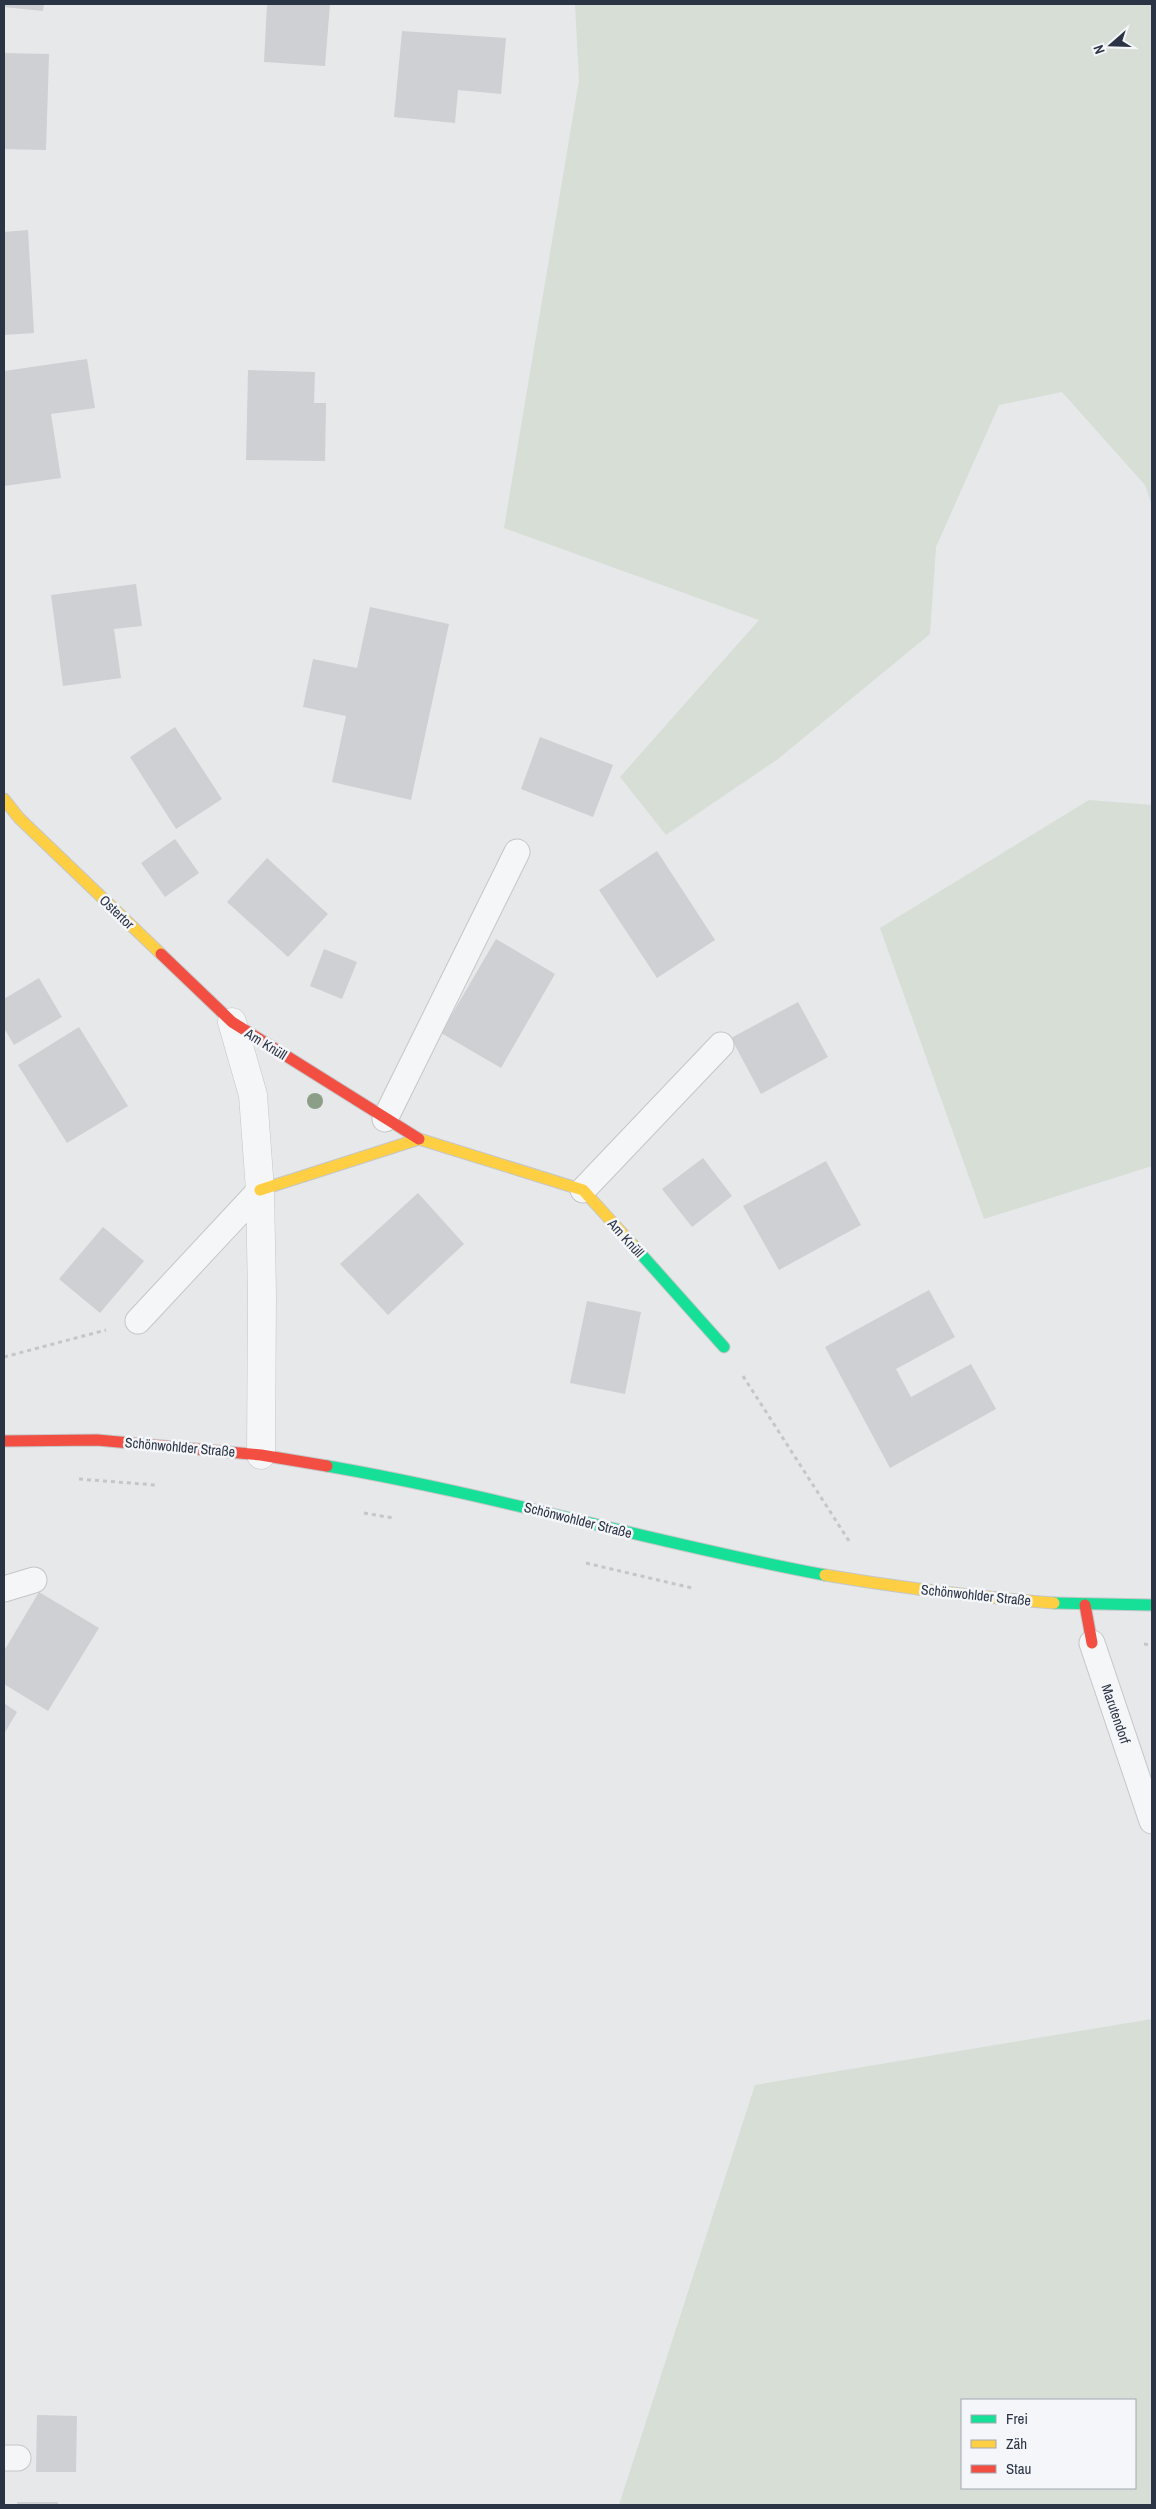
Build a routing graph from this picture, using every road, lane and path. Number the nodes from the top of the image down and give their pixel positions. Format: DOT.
graph roads {
  1 [pos="4,799"];
  2 [pos="517,852"];
  3 [pos="232,1022"];
  4 [pos="721,1045"];
  5 [pos="386,1119"];
  6 [pos="419,1139"];
  7 [pos="260,1190"];
  8 [pos="583,1190"];
  9 [pos="138,1322"];
  10 [pos="724,1347"];
  11 [pos="4,1357"];
  12 [pos="4,1441"];
  13 [pos="261,1455"];
  14 [pos="69,1479"];
  15 [pos="158,1485"];
  16 [pos="34,1580"];
  17 [pos="877,1584"];
  18 [pos="4,1589"];
  19 [pos="1085,1605"];
  20 [pos="1152,1605"];
  21 [pos="1092,1643"];
  22 [pos="1152,1821"];
  1 -- 3 [label="street, Ostertor"];
  2 -- 5 [label="lane"];
  3 -- 5 [label="street, Am Knüll"];
  3 -- 7 [label="street, Am Knüll"];
  4 -- 8 [label="lane"];
  5 -- 6 [label="street, Am Knüll"];
  6 -- 7 [label="street"];
  6 -- 8 [label="street, Am Knüll"];
  7 -- 9 [label="lane"];
  7 -- 13 [label="street, Am Knüll"];
  8 -- 10 [label="street, Am Knüll"];
  9 -- 11 [label="path"];
  10 -- 17 [label="path"];
  12 -- 13 [label="street, Schönwohlder Straße"];
  13 -- 17 [label="street, Schönwohlder Straße"];
  14 -- 15 [label="path"];
  16 -- 18 [label="lane"];
  17 -- 19 [label="street, Schönwohlder Straße"];
  19 -- 20 [label="street, Schönwohlder Straße"];
  19 -- 21 [label="street, Marutendorf"];
  21 -- 22 [label="lane, Marutendorf"];
}
